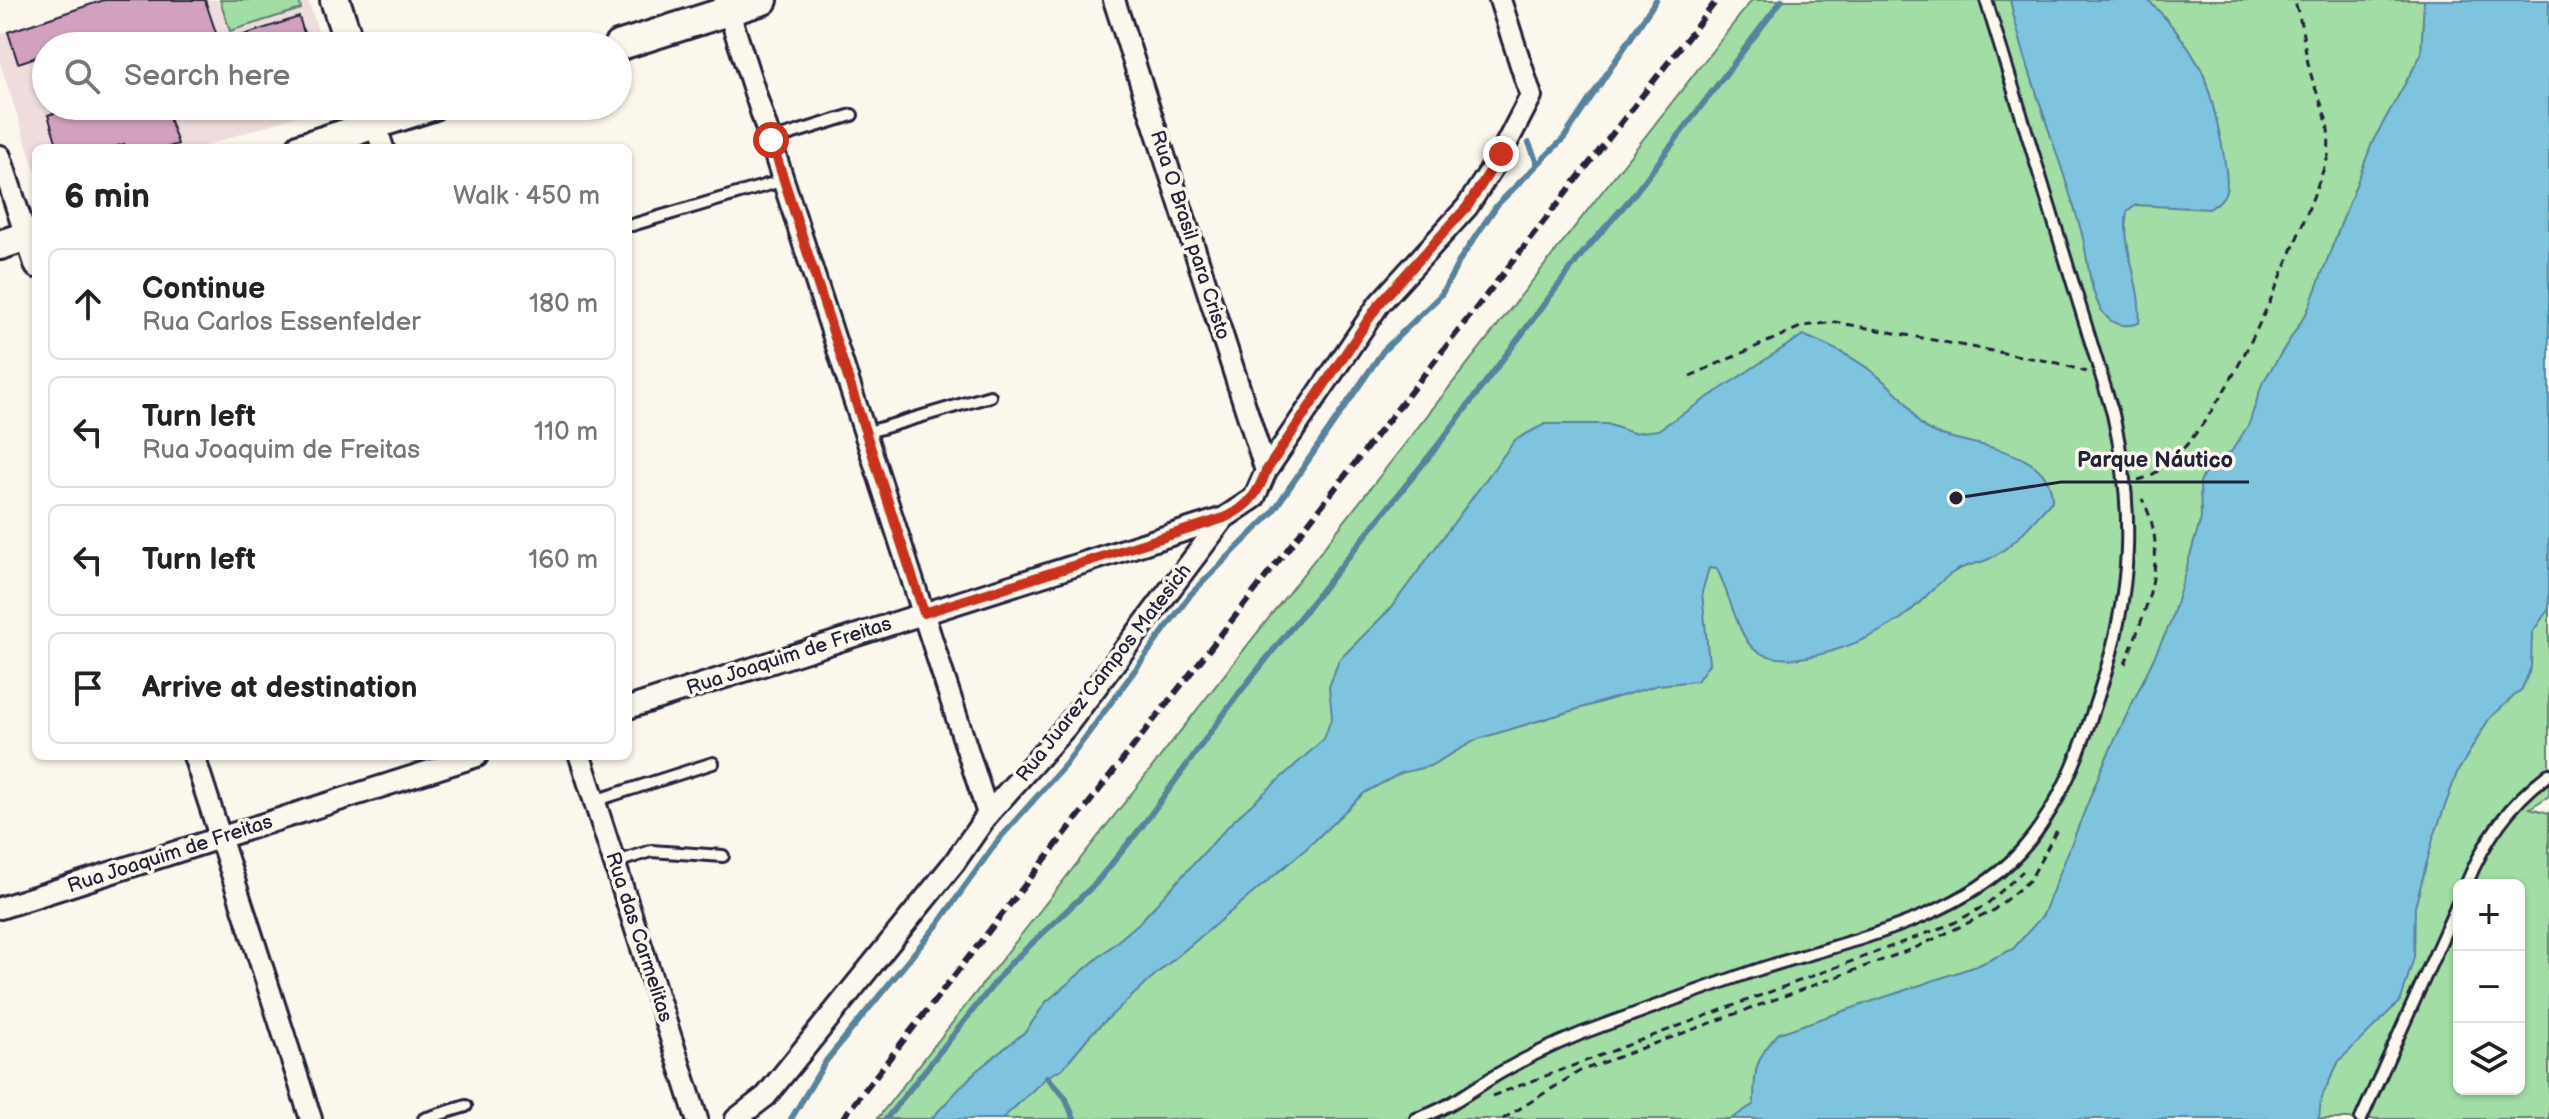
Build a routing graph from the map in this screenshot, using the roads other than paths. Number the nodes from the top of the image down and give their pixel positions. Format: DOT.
graph roads {
  1 [pos="335,0"];
  2 [pos="763,0"];
  3 [pos="1114,0"];
  4 [pos="1500,0"];
  5 [pos="1986,0"];
  6 [pos="727,5"];
  7 [pos="345,32"];
  8 [pos="632,41"];
  9 [pos="852,115"];
  10 [pos="376,126"];
  11 [pos="771,140"];
  12 [pos="315,144"];
  13 [pos="0,156"];
  14 [pos="784,180"];
  15 [pos="632,225"];
  16 [pos="21,238"];
  17 [pos="32,259"];
  18 [pos="990,396"];
  19 [pos="865,433"];
  20 [pos="1266,471"];
  21 [pos="1224,518"];
  22 [pos="924,613"];
  23 [pos="632,707"];
  24 [pos="195,760"];
  25 [pos="464,760"];
  26 [pos="581,760"];
  27 [pos="713,763"];
  28 [pos="2549,774"];
  29 [pos="594,801"];
  30 [pos="988,814"];
  31 [pos="220,838"];
  32 [pos="723,856"];
  33 [pos="614,863"];
  34 [pos="2469,879"];
  35 [pos="0,908"];
  36 [pos="2453,914"];
  37 [pos="466,1106"];
  38 [pos="1448,1114"];
  39 [pos="311,1119"];
  40 [pos="424,1119"];
  41 [pos="697,1119"];
  42 [pos="736,1119"];
  43 [pos="1416,1119"];
  44 [pos="2361,1119"];
  1 -- 7 [label="street"];
  2 -- 6 [label="street"];
  3 -- 20 [label="street, Rua O Brasil para Cristo"];
  4 -- 20 [label="street, Rua Juarez Campos Matesich"];
  5 -- 38 [label="lane"];
  6 -- 8 [label="street"];
  6 -- 11 [label="street"];
  9 -- 11 [label="lane"];
  10 -- 12 [label="street"];
  11 -- 14 [label="street"];
  13 -- 16 [label="street"];
  14 -- 15 [label="lane"];
  14 -- 19 [label="street"];
  16 -- 17 [label="street"];
  18 -- 19 [label="lane"];
  19 -- 22 [label="street"];
  20 -- 21 [label="street, Rua Juarez Campos Matesich"];
  21 -- 22 [label="street, Rua Joaquim de Freitas"];
  21 -- 30 [label="street, Rua Juarez Campos Matesich"];
  22 -- 23 [label="street, Rua Joaquim de Freitas"];
  22 -- 30 [label="street"];
  24 -- 31 [label="street"];
  25 -- 31 [label="street, Rua Joaquim de Freitas"];
  26 -- 29 [label="street, Rua das Carmelitas"];
  27 -- 29 [label="lane"];
  28 -- 34 [label="lane"];
  29 -- 33 [label="street, Rua das Carmelitas"];
  30 -- 42 [label="street, Rua Juarez Campos Matesich"];
  31 -- 35 [label="street, Rua Joaquim de Freitas"];
  31 -- 39 [label="street"];
  32 -- 33 [label="lane"];
  33 -- 41 [label="street, Rua das Carmelitas"];
  36 -- 44 [label="lane"];
  37 -- 40 [label="lane"];
  38 -- 43 [label="lane"];
}
